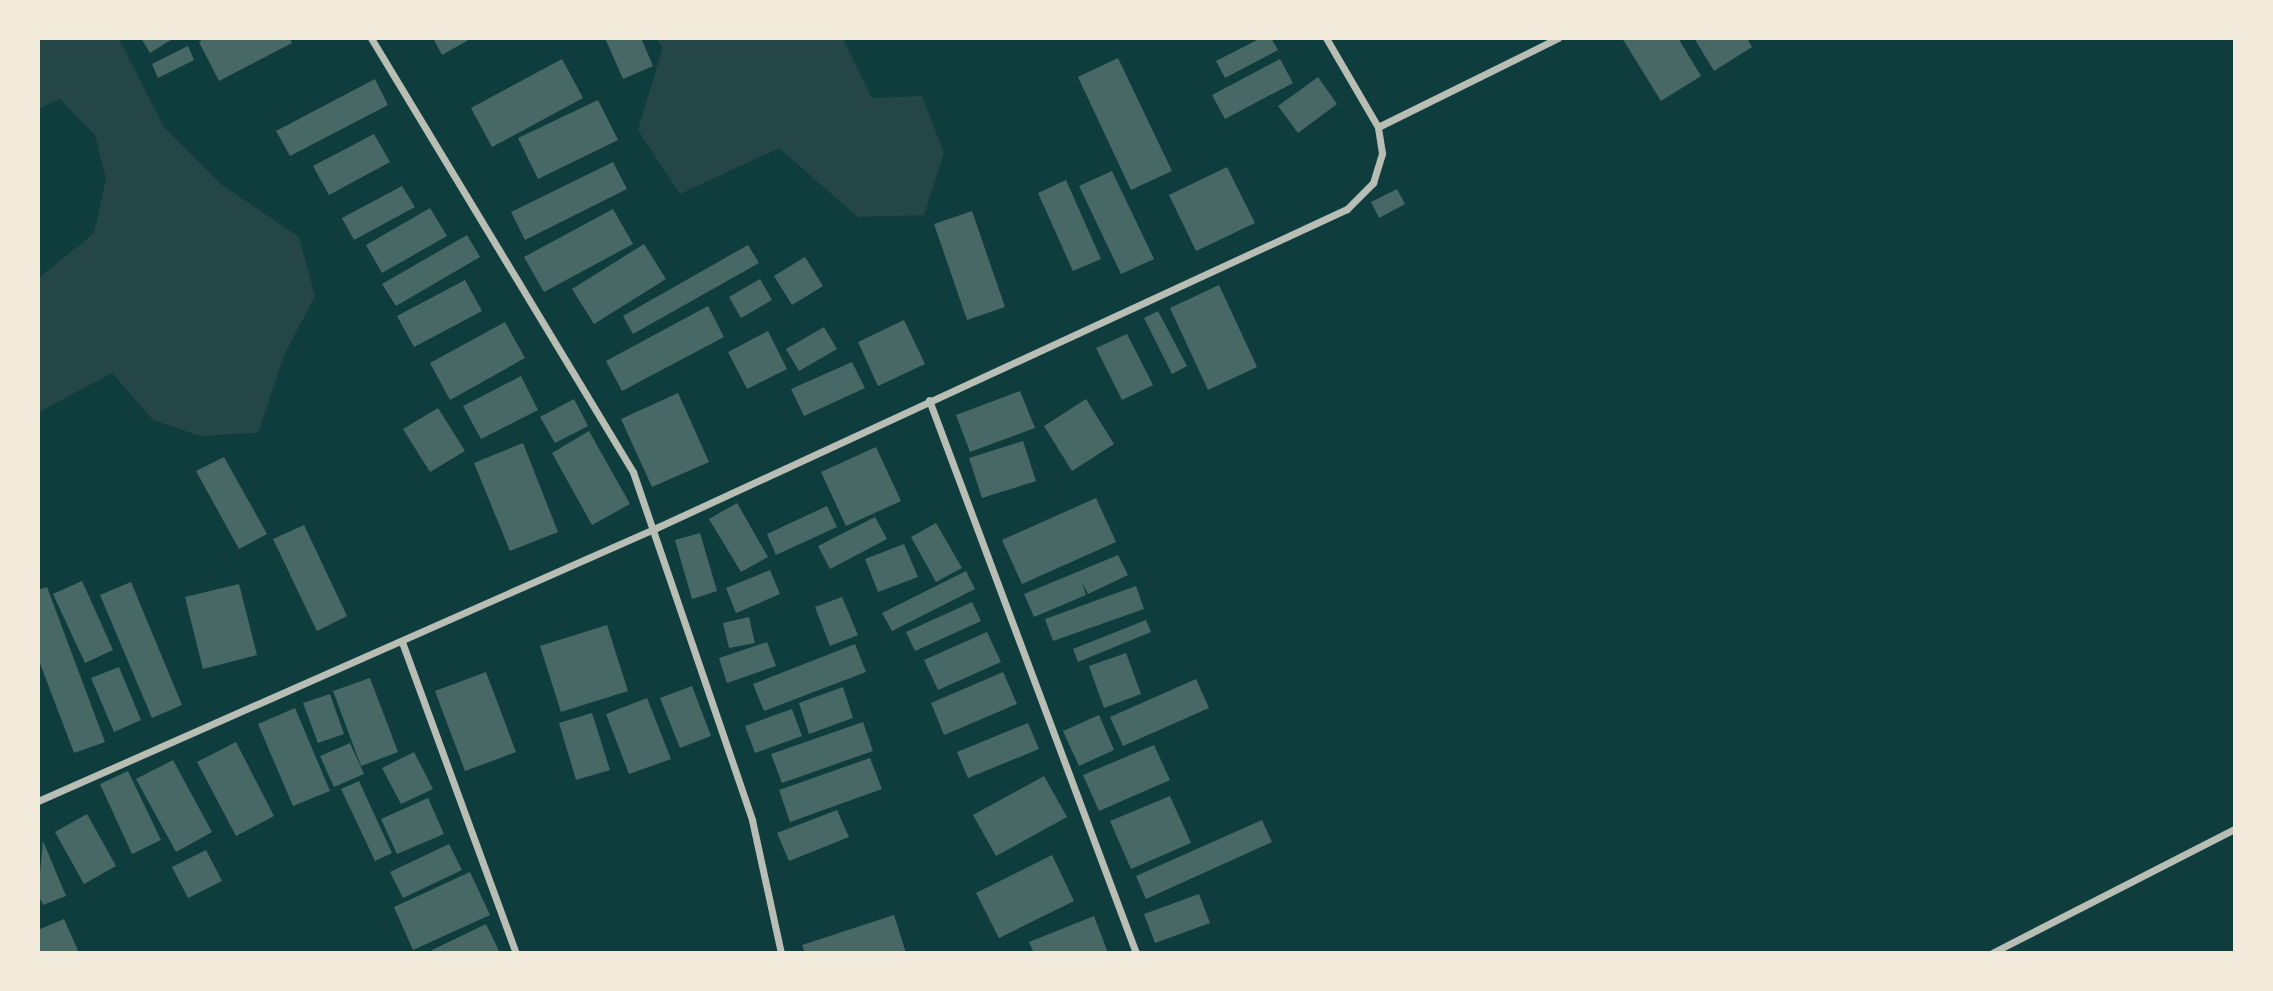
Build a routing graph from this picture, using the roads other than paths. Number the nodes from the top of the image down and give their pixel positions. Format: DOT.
graph roads {
  1 [pos="371,38"];
  2 [pos="1326,38"];
  3 [pos="1558,38"];
  4 [pos="1378,127"];
  5 [pos="929,400"];
  6 [pos="656,528"];
  7 [pos="402,642"];
  8 [pos="38,801"];
  9 [pos="2235,829"];
  10 [pos="516,953"];
  11 [pos="781,953"];
  12 [pos="1136,953"];
  13 [pos="1992,953"];
  1 -- 6 [label="street"];
  2 -- 4 [label="street"];
  3 -- 4 [label="street"];
  4 -- 5 [label="street"];
  5 -- 6 [label="street"];
  5 -- 12 [label="street"];
  6 -- 7 [label="street"];
  6 -- 11 [label="street"];
  7 -- 8 [label="street"];
  7 -- 10 [label="street"];
  9 -- 13 [label="street"];
}
